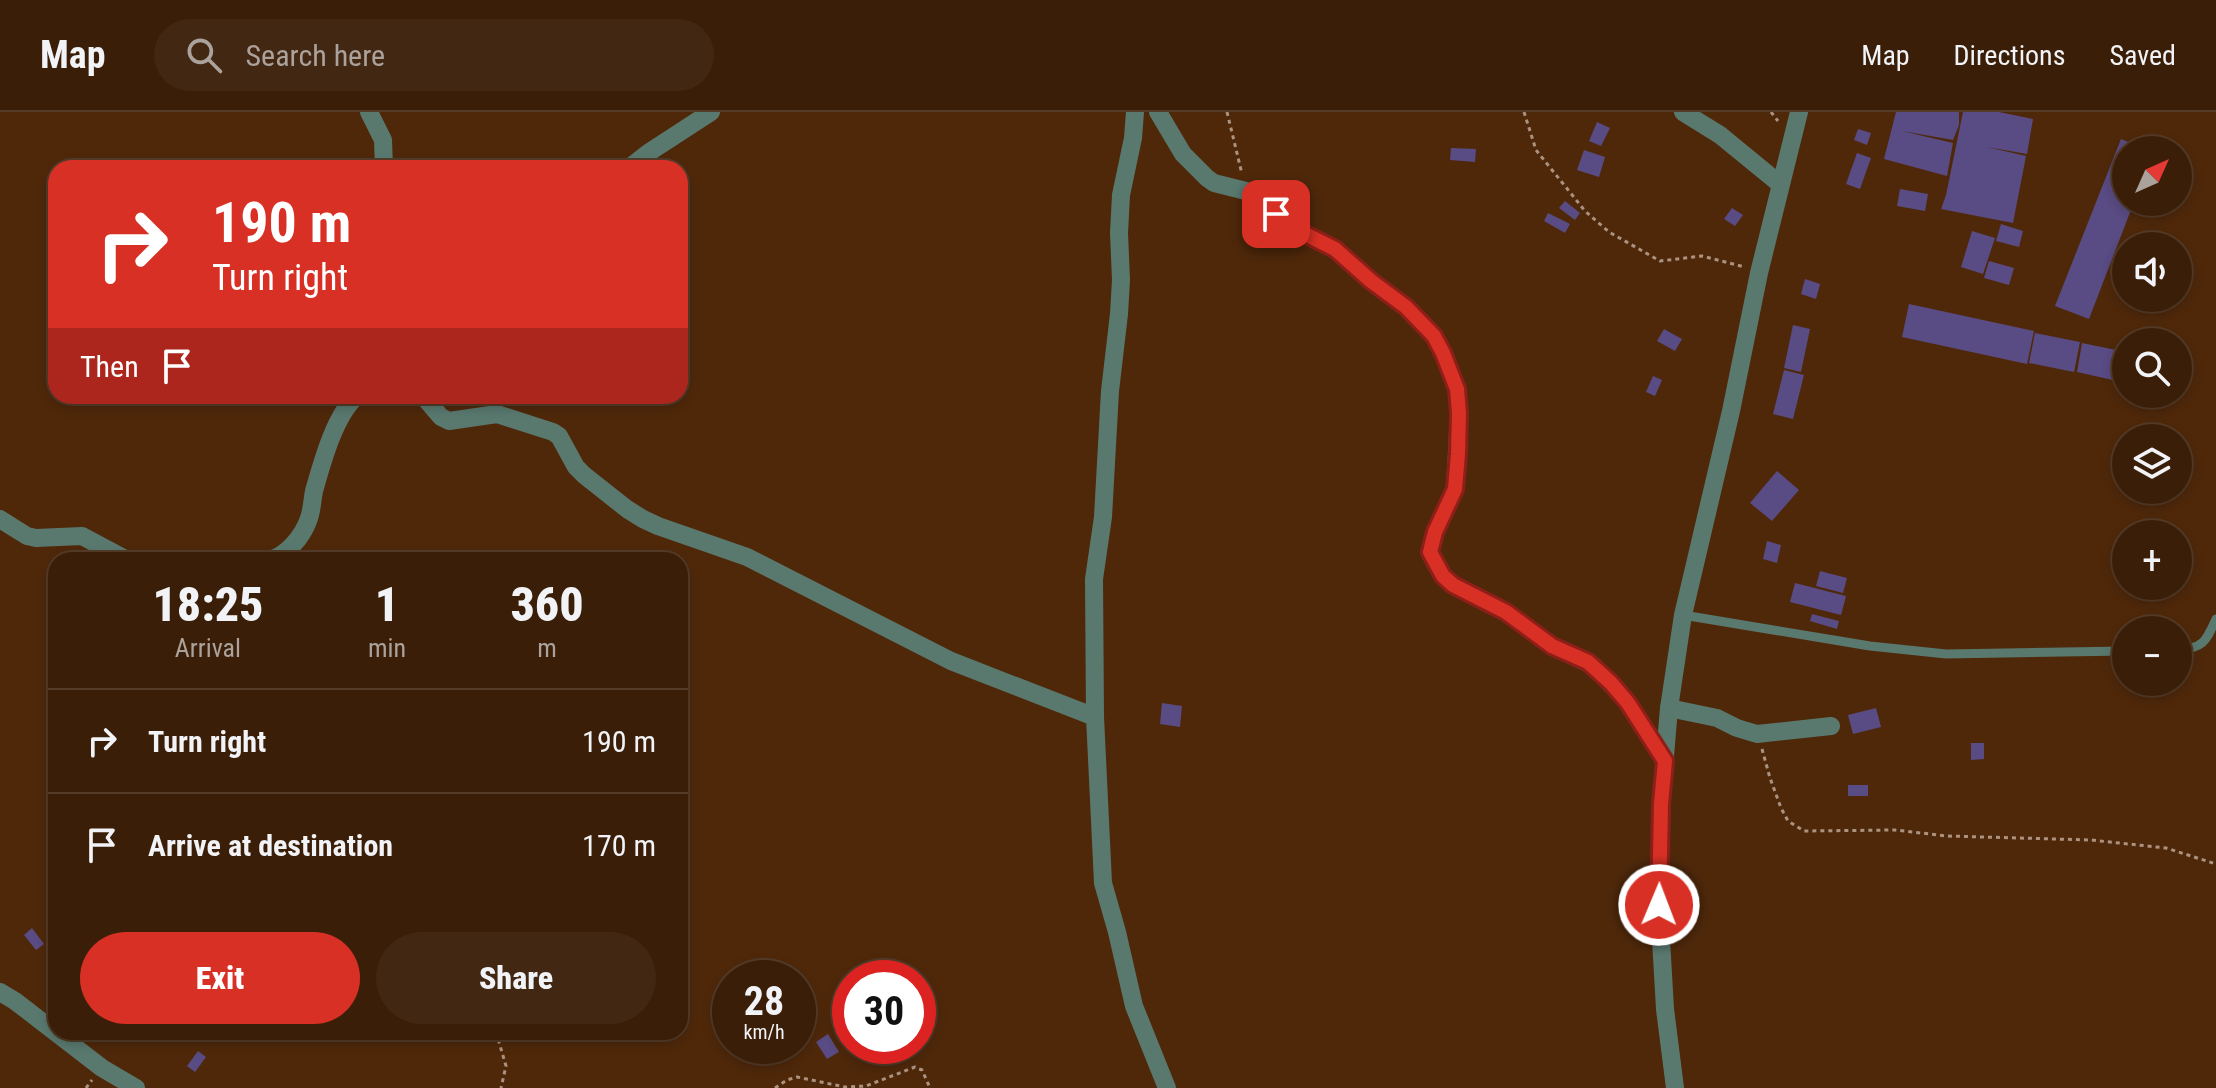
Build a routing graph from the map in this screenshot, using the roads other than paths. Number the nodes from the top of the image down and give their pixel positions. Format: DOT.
graph roads {
  1 [pos="369,112"];
  2 [pos="711,112"];
  3 [pos="1135,112"];
  4 [pos="1158,112"];
  5 [pos="1683,112"];
  6 [pos="1799,112"];
  7 [pos="384,160"];
  8 [pos="639,160"];
  9 [pos="1780,184"];
  10 [pos="350,404"];
  11 [pos="429,404"];
  12 [pos="0,519"];
  13 [pos="112,552"];
  14 [pos="286,552"];
  15 [pos="1683,615"];
  16 [pos="2216,619"];
  17 [pos="2192,649"];
  18 [pos="2112,651"];
  19 [pos="1669,708"];
  20 [pos="1095,717"];
  21 [pos="1831,726"];
  22 [pos="1665,761"];
  23 [pos="5,1000"];
  24 [pos="48,1030"];
  25 [pos="62,1040"];
  26 [pos="136,1088"];
  27 [pos="1167,1088"];
  28 [pos="1675,1088"];
  1 -- 7 [label="street"];
  2 -- 8 [label="street"];
  3 -- 20 [label="street"];
  4 -- 22 [label="street"];
  5 -- 9 [label="street"];
  6 -- 9 [label="street"];
  9 -- 15 [label="street"];
  10 -- 14 [label="street"];
  11 -- 20 [label="street"];
  12 -- 13 [label="street"];
  15 -- 18 [label="lane"];
  15 -- 19 [label="street"];
  16 -- 17 [label="lane"];
  19 -- 21 [label="street"];
  19 -- 22 [label="street"];
  20 -- 27 [label="street"];
  22 -- 28 [label="street"];
  23 -- 24 [label="street"];
  25 -- 26 [label="street"];
}
